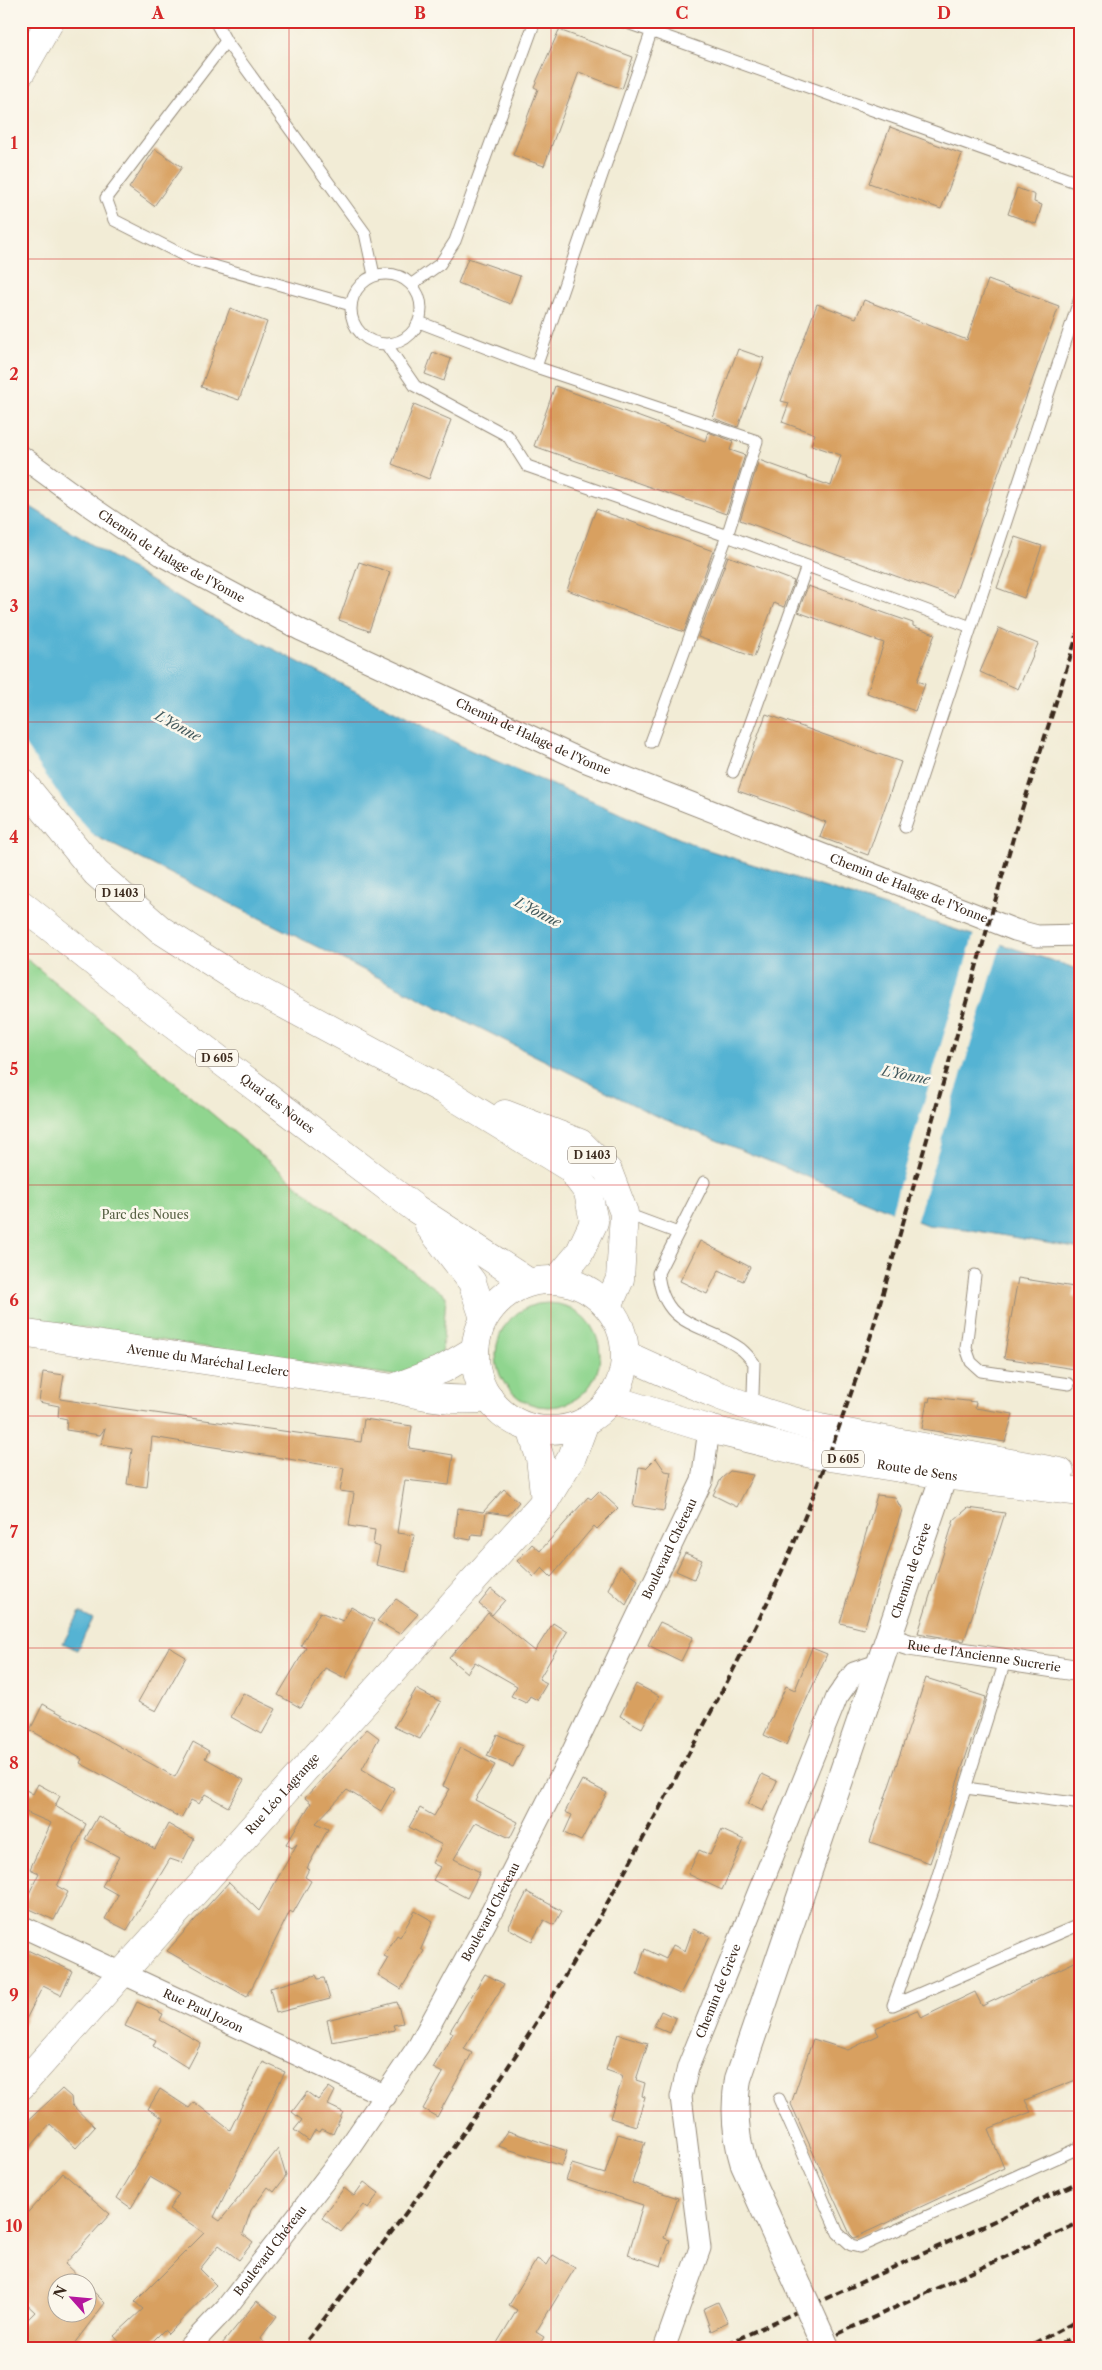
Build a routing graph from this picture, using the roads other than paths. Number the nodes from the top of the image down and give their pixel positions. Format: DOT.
graph roads {
  1 [pos="50,21"];
  2 [pos="215,21"];
  3 [pos="535,21"];
  4 [pos="622,21"];
  5 [pos="655,21"];
  6 [pos="651,33"];
  7 [pos="226,40"];
  8 [pos="21,72"];
  9 [pos="1081,184"];
  10 [pos="374,275"];
  11 [pos="412,284"];
  12 [pos="1081,295"];
  13 [pos="351,305"];
  14 [pos="419,322"];
  15 [pos="386,344"];
  16 [pos="536,367"];
  17 [pos="21,456"];
  18 [pos="727,536"];
  19 [pos="807,566"];
  20 [pos="971,627"];
  21 [pos="651,742"];
  22 [pos="733,772"];
  23 [pos="21,781"];
  24 [pos="905,827"];
  25 [pos="21,904"];
  26 [pos="1081,935"];
  27 [pos="443,1090"];
  28 [pos="704,1182"];
  29 [pos="416,1209"];
  30 [pos="624,1213"];
  31 [pos="678,1233"];
  32 [pos="975,1275"];
  33 [pos="558,1279"];
  34 [pos="528,1282"];
  35 [pos="608,1306"];
  36 [pos="484,1318"];
  37 [pos="21,1333"];
  38 [pos="475,1350"];
  39 [pos="626,1355"];
  40 [pos="1069,1384"];
  41 [pos="393,1388"];
  42 [pos="753,1394"];
  43 [pos="488,1398"];
  44 [pos="611,1399"];
  45 [pos="585,1422"];
  46 [pos="531,1428"];
  47 [pos="709,1429"];
  48 [pos="944,1475"];
  49 [pos="1081,1476"];
  50 [pos="1081,1492"];
  51 [pos="545,1501"];
  52 [pos="887,1638"];
  53 [pos="1006,1658"];
  54 [pos="878,1665"];
  55 [pos="1081,1670"];
  56 [pos="966,1788"];
  57 [pos="1081,1804"];
  58 [pos="1081,1924"];
  59 [pos="21,1926"];
  60 [pos="122,1975"];
  61 [pos="21,2086"];
  62 [pos="386,2096"];
  63 [pos="779,2099"];
  64 [pos="1081,2147"];
  65 [pos="187,2349"];
  66 [pos="664,2349"];
  67 [pos="827,2349"];
  1 -- 8 [label="main road"];
  2 -- 7 [label="lane"];
  3 -- 11 [label="lane"];
  4 -- 6 [label="lane"];
  5 -- 6 [label="lane"];
  6 -- 9 [label="lane"];
  6 -- 16 [label="lane"];
  7 -- 10 [label="lane"];
  7 -- 13 [label="lane"];
  10 -- 11 [label="lane"];
  10 -- 13 [label="lane"];
  11 -- 14 [label="lane"];
  12 -- 20 [label="lane"];
  13 -- 15 [label="lane"];
  14 -- 15 [label="lane"];
  14 -- 16 [label="lane"];
  15 -- 18 [label="lane"];
  16 -- 18 [label="lane"];
  17 -- 26 [label="street, Chemin de Halage de l'Yonne"];
  18 -- 19 [label="lane"];
  18 -- 21 [label="lane"];
  19 -- 20 [label="lane"];
  19 -- 22 [label="lane"];
  20 -- 24 [label="lane"];
  23 -- 27 [label="main road, D 1403"];
  25 -- 29 [label="main road, Quai des Noues / D 605"];
  27 -- 30 [label="main road, D 1403"];
  27 -- 33 [label="main road, D 1403"];
  28 -- 31 [label="lane"];
  29 -- 34 [label="main road, D 605"];
  29 -- 36 [label="main road, D 605"];
  30 -- 31 [label="lane"];
  30 -- 35 [label="main road, D 1403"];
  31 -- 42 [label="lane"];
  32 -- 40 [label="lane"];
  33 -- 34 [label="main road"];
  33 -- 35 [label="main road"];
  34 -- 36 [label="main road"];
  35 -- 39 [label="main road"];
  36 -- 38 [label="main road"];
  37 -- 41 [label="main road, Avenue du Maréchal Leclerc"];
  38 -- 41 [label="main road"];
  38 -- 43 [label="main road"];
  39 -- 44 [label="main road"];
  39 -- 49 [label="main road, Route de Sens / D 605"];
  41 -- 43 [label="main road, Avenue du Maréchal Leclerc"];
  43 -- 46 [label="main road"];
  44 -- 45 [label="main road"];
  44 -- 47 [label="main road, Route de Sens / D 605"];
  45 -- 46 [label="main road"];
  45 -- 51 [label="main road, Rue Léo Lagrange"];
  46 -- 51 [label="main road"];
  47 -- 48 [label="main road, Route de Sens / D 605"];
  47 -- 62 [label="street, Boulevard Chéreau"];
  48 -- 50 [label="main road, Route de Sens / D 605"];
  48 -- 52 [label="street, Chemin de Grève"];
  51 -- 60 [label="main road, Rue Léo Lagrange"];
  52 -- 53 [label="street, Rue de l'Ancienne Sucrerie"];
  52 -- 54 [label="street, Chemin de Grève"];
  53 -- 55 [label="street, Rue de l'Ancienne Sucrerie"];
  53 -- 56 [label="lane"];
  54 -- 66 [label="street, Chemin de Grève"];
  54 -- 67 [label="street, Chemin de Grève, bridge"];
  56 -- 57 [label="lane"];
  56 -- 58 [label="lane"];
  59 -- 60 [label="street, Rue Paul Jozon"];
  60 -- 61 [label="main road, Rue Léo Lagrange"];
  60 -- 62 [label="street, Rue Paul Jozon"];
  62 -- 65 [label="street, Boulevard Chéreau"];
  63 -- 64 [label="lane"];
}
